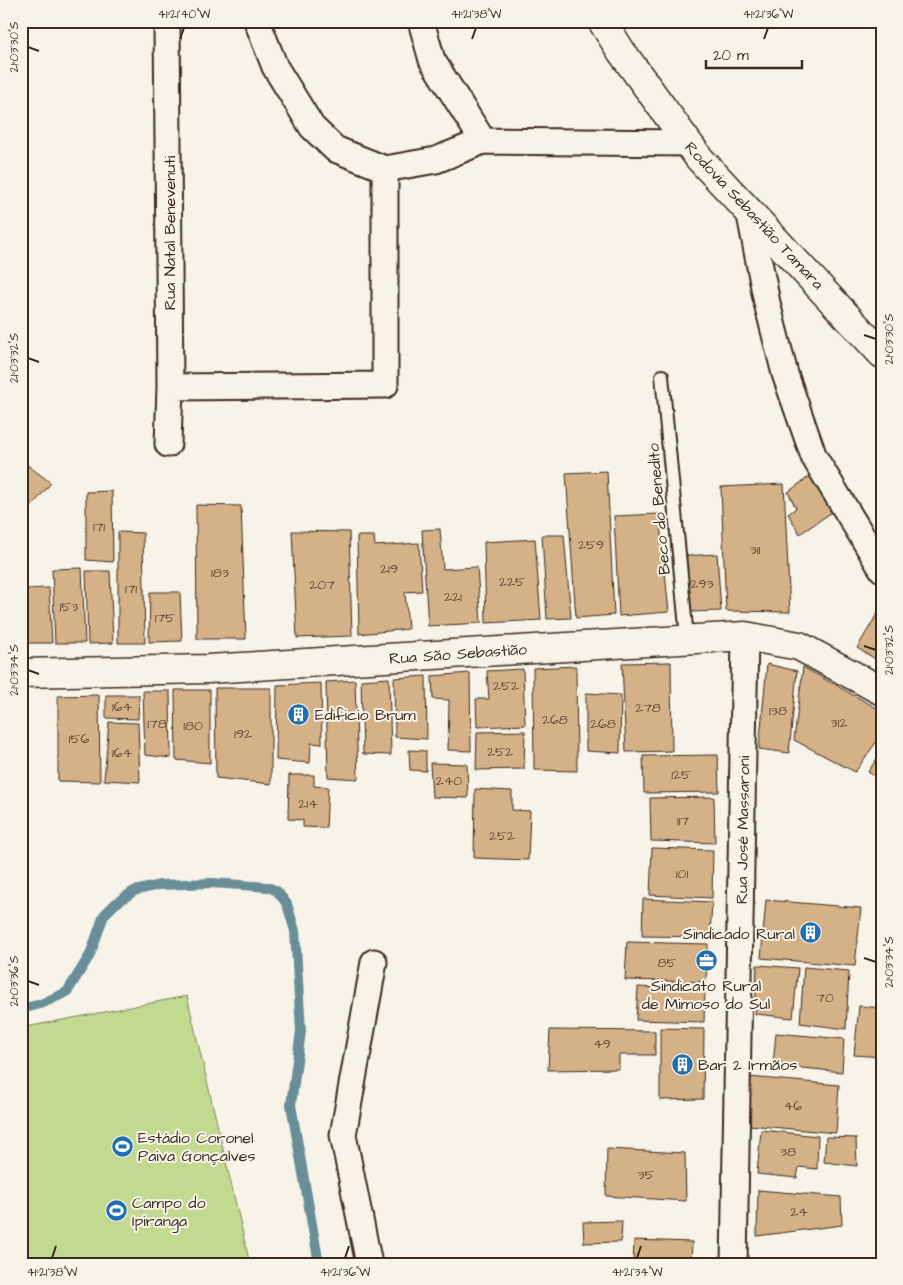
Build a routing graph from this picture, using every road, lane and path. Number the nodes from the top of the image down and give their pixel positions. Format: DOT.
graph roads {
  1 [pos="167,21"];
  2 [pos="257,21"];
  3 [pos="420,21"];
  4 [pos="602,21"];
  5 [pos="483,142"];
  6 [pos="688,144"];
  7 [pos="385,169"];
  8 [pos="749,210"];
  9 [pos="882,354"];
  10 [pos="662,376"];
  11 [pos="170,387"];
  12 [pos="168,444"];
  13 [pos="882,569"];
  14 [pos="745,636"];
  15 [pos="687,638"];
  16 [pos="21,673"];
  17 [pos="882,691"];
  18 [pos="374,962"];
  19 [pos="369,1264"];
  20 [pos="734,1264"];
  1 -- 11 [label="street, Rua Natal Benevenuti"];
  2 -- 7 [label="street"];
  3 -- 5 [label="street"];
  4 -- 6 [label="main road, Rodovia Sebastião Tamara"];
  5 -- 6 [label="street"];
  5 -- 7 [label="street"];
  6 -- 8 [label="main road, Rodovia Sebastião Tamara"];
  7 -- 11 [label="street"];
  8 -- 9 [label="main road, Rodovia Sebastião Tamara"];
  8 -- 13 [label="street"];
  10 -- 15 [label="lane, Beco do Benedito"];
  11 -- 12 [label="street, Rua Natal Benevenuti"];
  14 -- 15 [label="main road, Rua São Sebastião"];
  14 -- 17 [label="main road, Rua São Sebastião"];
  14 -- 20 [label="street, Rua José Massaroni"];
  15 -- 16 [label="main road, Rua São Sebastião"];
  18 -- 19 [label="street"];
}
